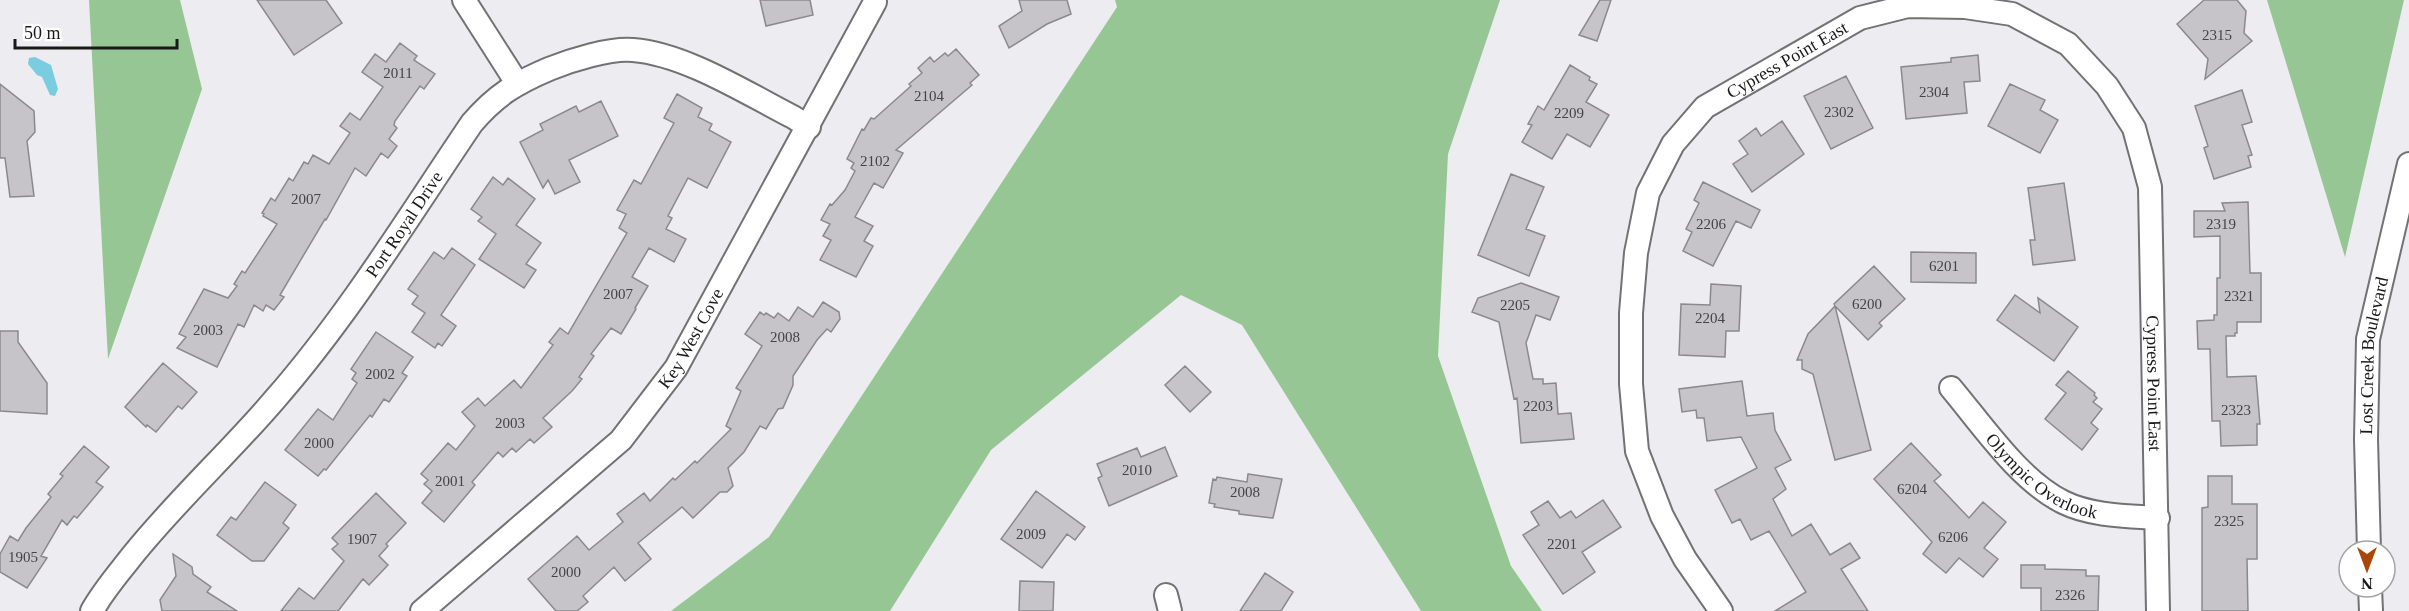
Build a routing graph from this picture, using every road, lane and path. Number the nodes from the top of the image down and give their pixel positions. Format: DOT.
graph roads {
  1 [pos="464,0"];
  2 [pos="875,2"];
  3 [pos="517,83"];
  4 [pos="809,127"];
  5 [pos="2409,164"];
  6 [pos="1951,388"];
  7 [pos="2158,518"];
  8 [pos="2369,539"];
  9 [pos="92,611"];
  10 [pos="422,611"];
  11 [pos="1721,611"];
  12 [pos="2158,611"];
  1 -- 3 [label="street"];
  2 -- 4 [label="street, Key West Cove"];
  3 -- 4 [label="street, Port Royal Drive"];
  3 -- 9 [label="street, Port Royal Drive"];
  4 -- 10 [label="street, Key West Cove"];
  5 -- 8 [label="street, Lost Creek Boulevard"];
  6 -- 7 [label="street, Olympic Overlook"];
  7 -- 11 [label="street, Cypress Point East"];
  7 -- 12 [label="street, Cypress Point East"];
}
